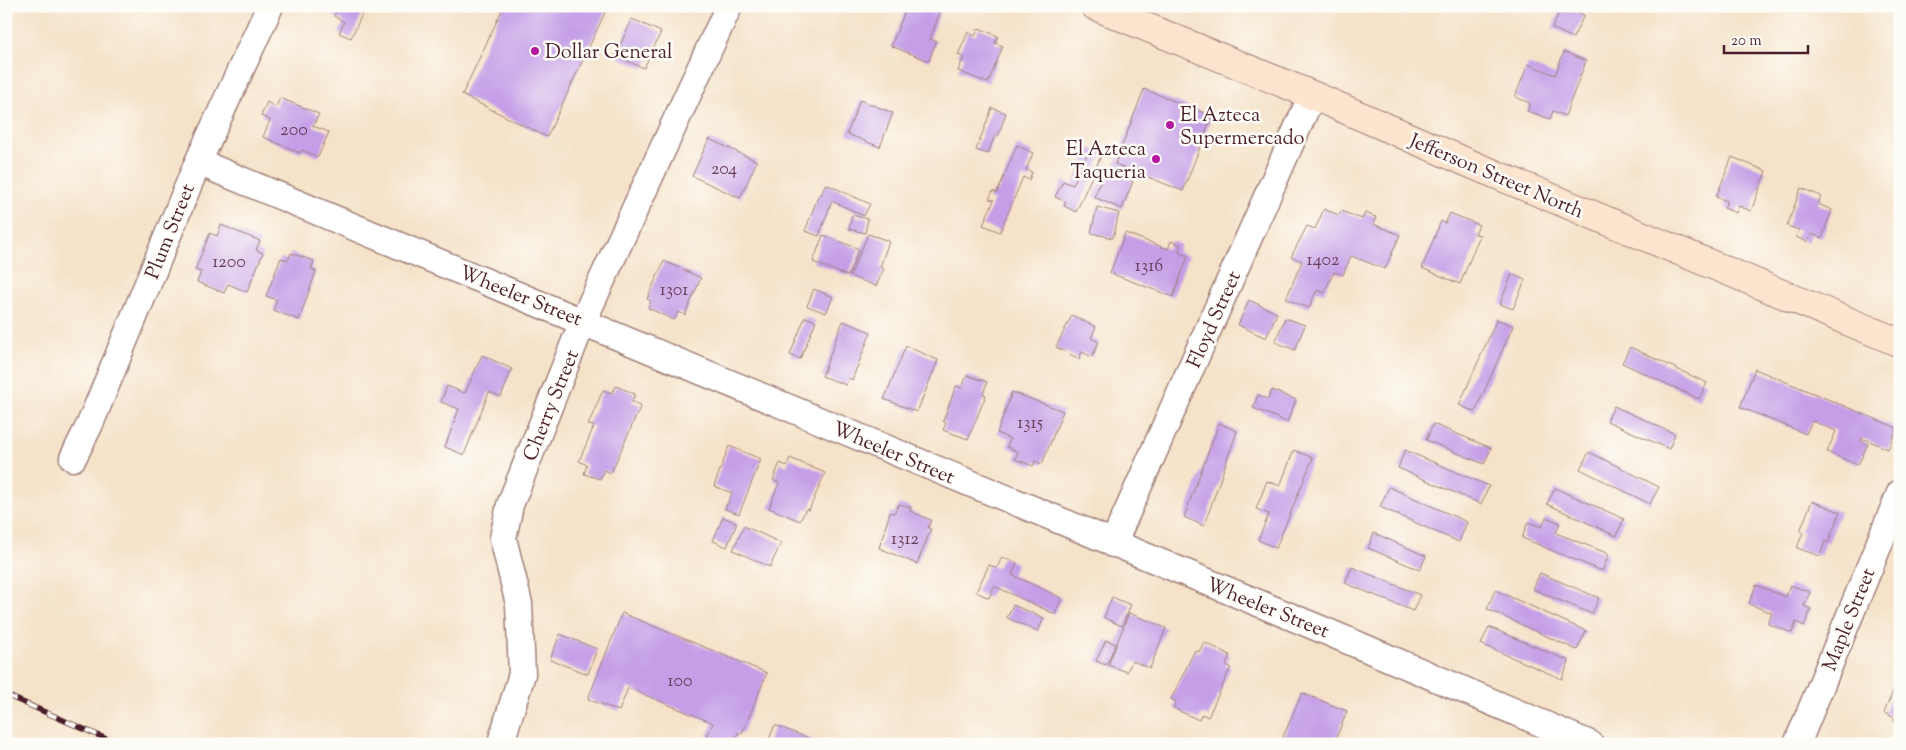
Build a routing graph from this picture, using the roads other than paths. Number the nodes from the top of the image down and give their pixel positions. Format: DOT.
graph roads {
  1 [pos="270,6"];
  2 [pos="729,6"];
  3 [pos="1095,6"];
  4 [pos="1312,95"];
  5 [pos="198,162"];
  6 [pos="583,321"];
  7 [pos="1900,343"];
  8 [pos="73,458"];
  9 [pos="1900,494"];
  10 [pos="1113,544"];
  11 [pos="502,739"];
  12 [pos="1590,744"];
  13 [pos="1797,744"];
  1 -- 5 [label="street, Plum Street"];
  2 -- 6 [label="street, Cherry Street"];
  3 -- 4 [label="main road, Jefferson Street North"];
  4 -- 7 [label="main road, Jefferson Street North"];
  4 -- 10 [label="street, Floyd Street"];
  5 -- 6 [label="street, Wheeler Street"];
  5 -- 8 [label="street, Plum Street"];
  6 -- 10 [label="street, Wheeler Street"];
  6 -- 11 [label="street, Cherry Street"];
  9 -- 13 [label="street, Maple Street"];
  10 -- 12 [label="street, Wheeler Street"];
}
